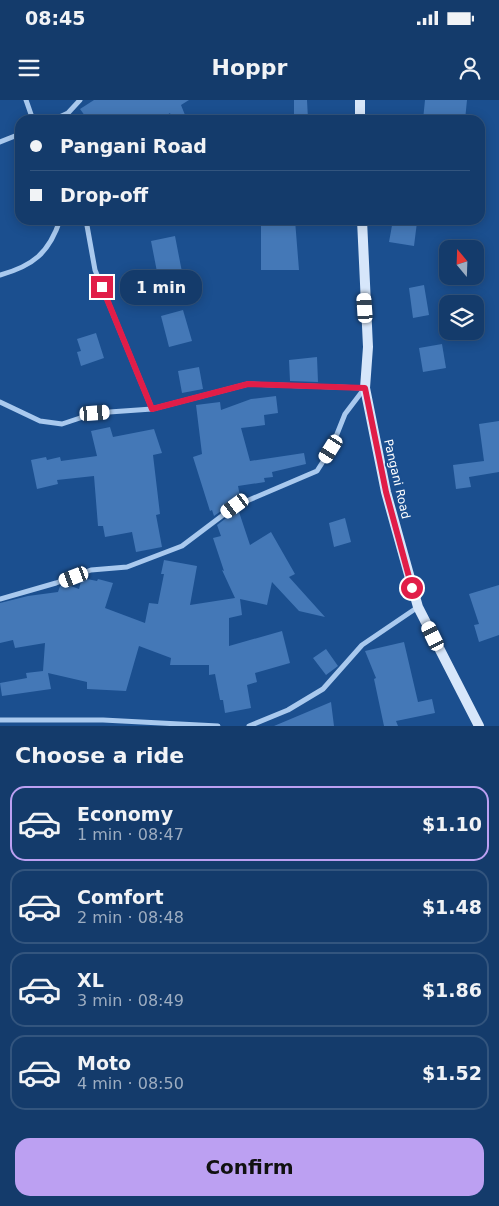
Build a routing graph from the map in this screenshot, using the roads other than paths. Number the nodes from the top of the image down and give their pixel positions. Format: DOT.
graph roads {
  1 [pos="26,100"];
  2 [pos="80,100"];
  3 [pos="360,100"];
  4 [pos="68,113"];
  5 [pos="32,115"];
  6 [pos="64,115"];
  7 [pos="360,115"];
  8 [pos="15,136"];
  9 [pos="0,142"];
  10 [pos="58,225"];
  11 [pos="87,225"];
  12 [pos="362,225"];
  13 [pos="0,275"];
  14 [pos="365,388"];
  15 [pos="0,402"];
  16 [pos="152,409"];
  17 [pos="0,599"];
  18 [pos="418,606"];
  19 [pos="0,720"];
  20 [pos="218,726"];
  21 [pos="250,726"];
  22 [pos="479,726"];
  1 -- 5 [label="street"];
  2 -- 4 [label="street"];
  3 -- 7 [label="main road"];
  4 -- 6 [label="street"];
  8 -- 9 [label="street"];
  10 -- 13 [label="street"];
  11 -- 16 [label="street"];
  12 -- 14 [label="main road, Pangani Road"];
  14 -- 16 [label="street"];
  14 -- 17 [label="street"];
  14 -- 18 [label="main road, Pangani Road"];
  15 -- 16 [label="street"];
  18 -- 21 [label="street"];
  18 -- 22 [label="main road, Pangani Road"];
  19 -- 20 [label="street"];
}
